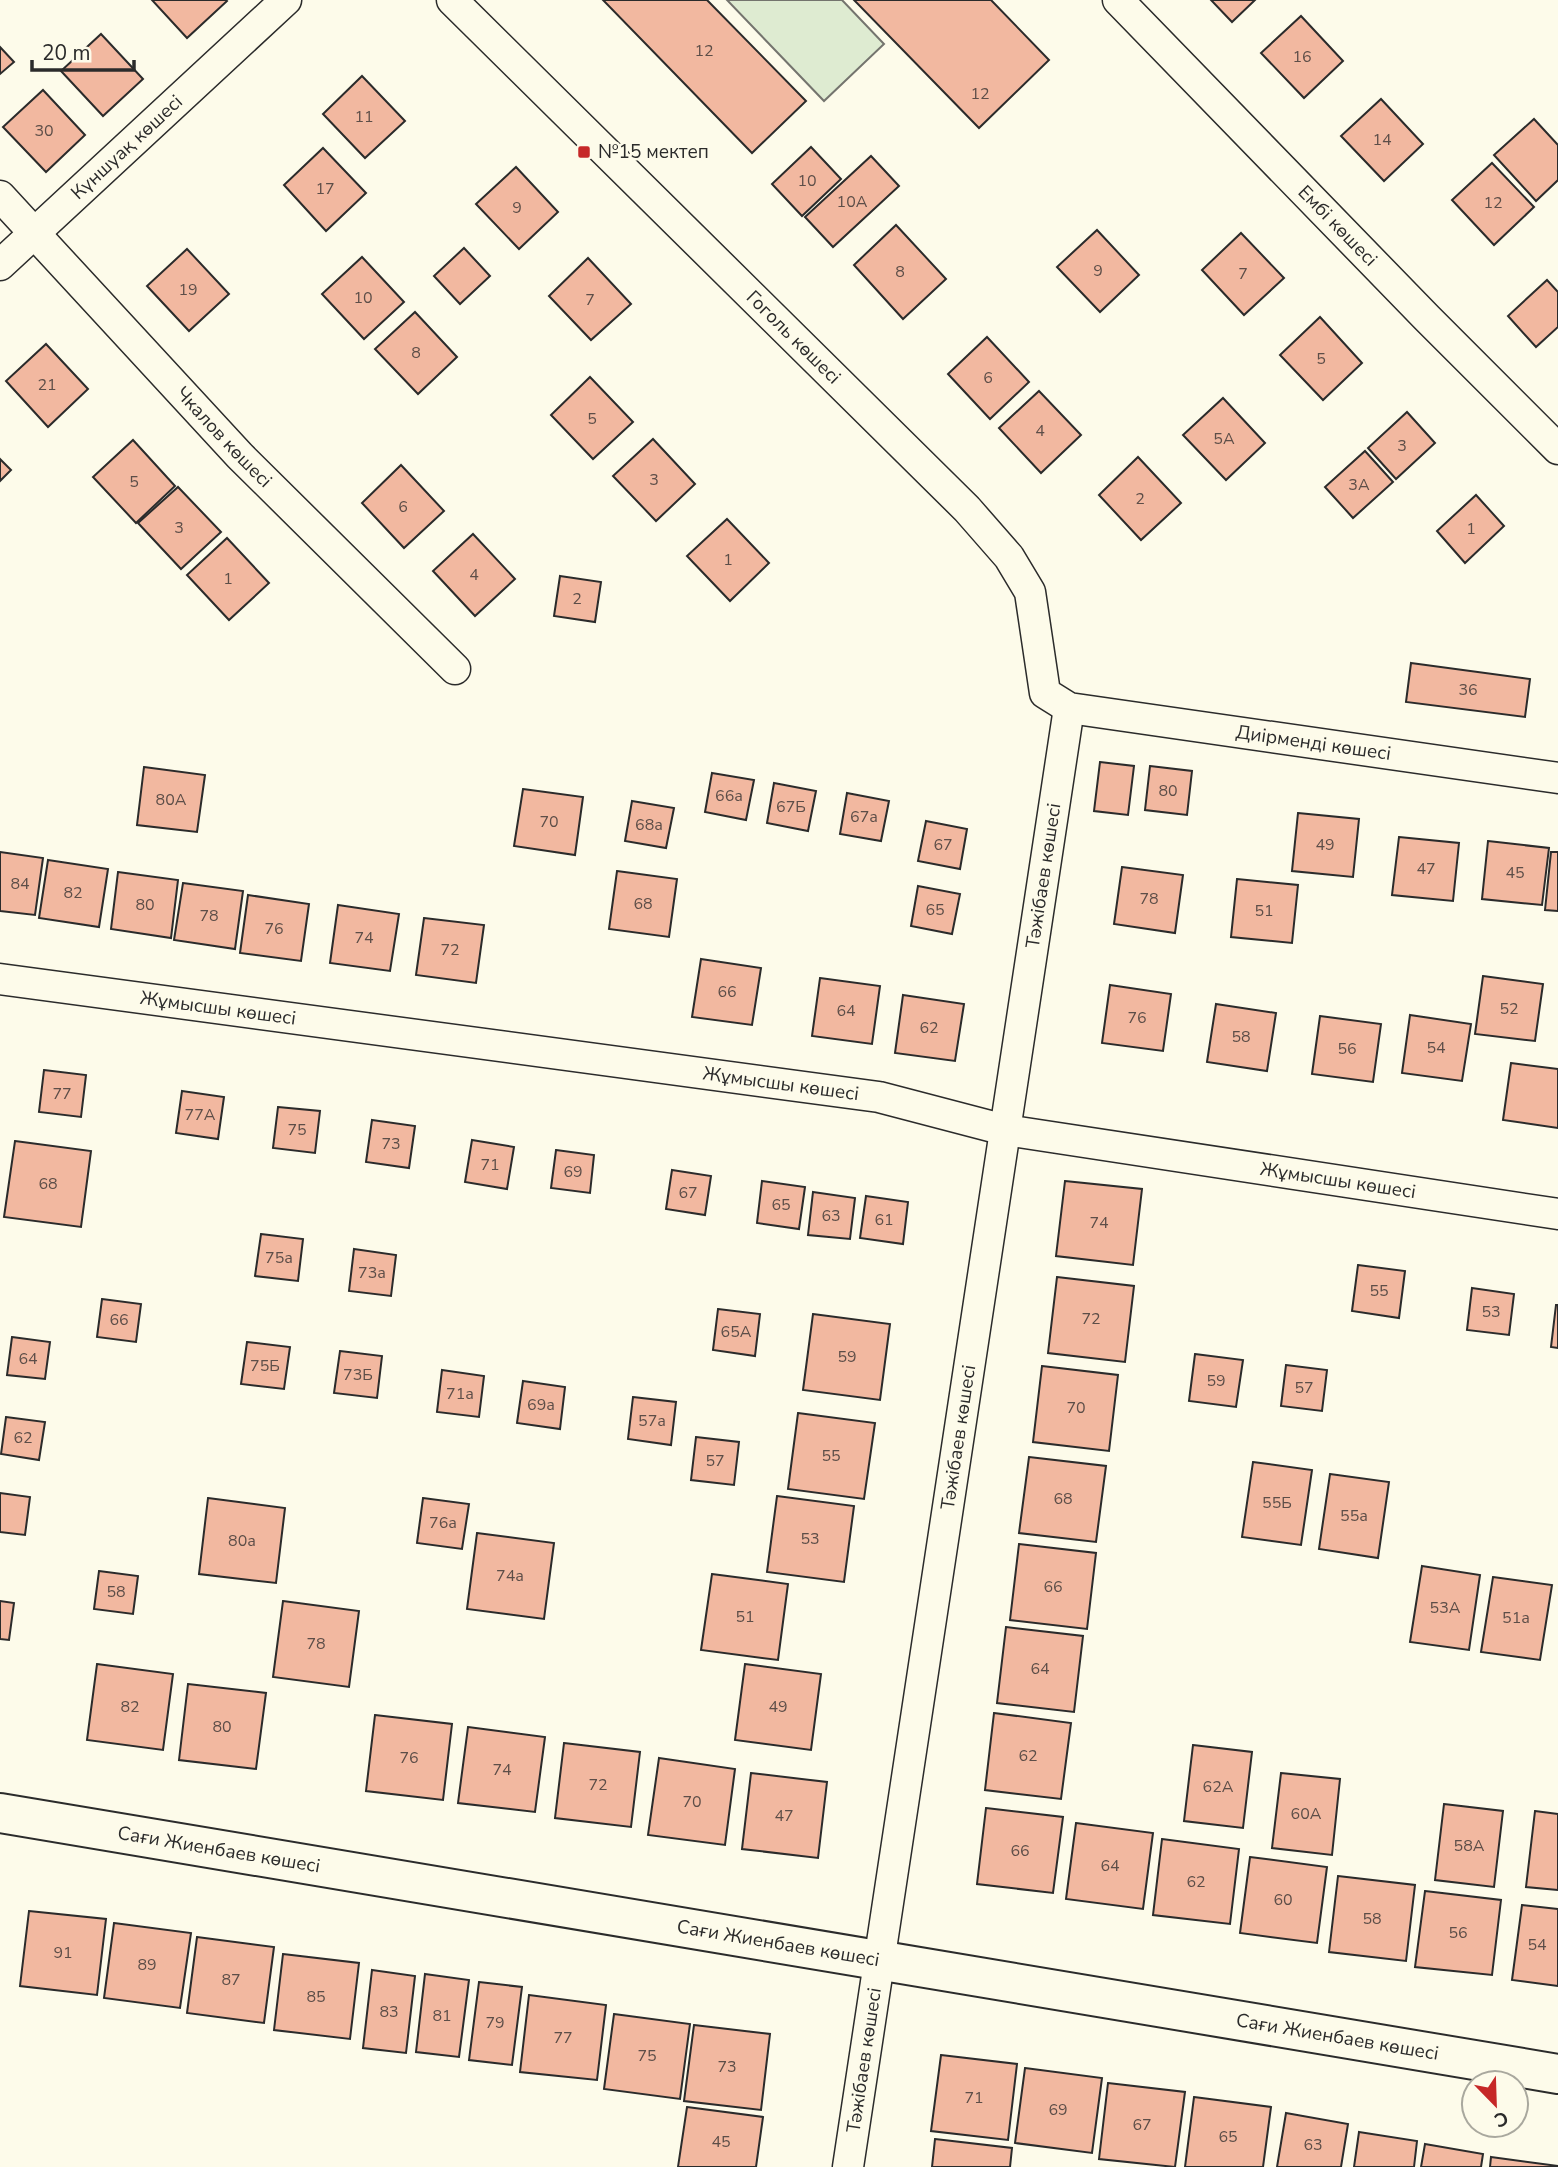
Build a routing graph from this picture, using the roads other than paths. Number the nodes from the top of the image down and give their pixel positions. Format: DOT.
graph roads {
  1 [pos="286,0"];
  2 [pos="452,0"];
  3 [pos="1118,0"];
  4 [pos="0,196"];
  5 [pos="34,234"];
  6 [pos="0,265"];
  7 [pos="1558,449"];
  8 [pos="455,669"];
  9 [pos="1057,701"];
  10 [pos="1558,779"];
  11 [pos="0,979"];
  12 [pos="1005,1130"];
  13 [pos="1558,1214"];
  14 [pos="0,1813"];
  15 [pos="881,1960"];
  16 [pos="1558,2074"];
  17 [pos="848,2167"];
  1 -- 5 [label="street, Күншуақ көшесі"];
  2 -- 9 [label="street, Гоголь көшесі"];
  3 -- 7 [label="street, Ембі көшесі"];
  4 -- 5 [label="street, Чкалов көшесі"];
  5 -- 6 [label="street, Күншуақ көшесі"];
  5 -- 8 [label="street, Чкалов көшесі"];
  9 -- 10 [label="street, Диірменді көшесі"];
  9 -- 12 [label="street, Тәжібаев көшесі"];
  11 -- 12 [label="street, Жұмысшы көшесі"];
  12 -- 13 [label="street, Жұмысшы көшесі"];
  12 -- 15 [label="street, Тәжібаев көшесі"];
  14 -- 15 [label="main road, Сағи Жиенбаев көшесі"];
  15 -- 16 [label="main road, Сағи Жиенбаев көшесі"];
  15 -- 17 [label="street, Тәжібаев көшесі"];
}
